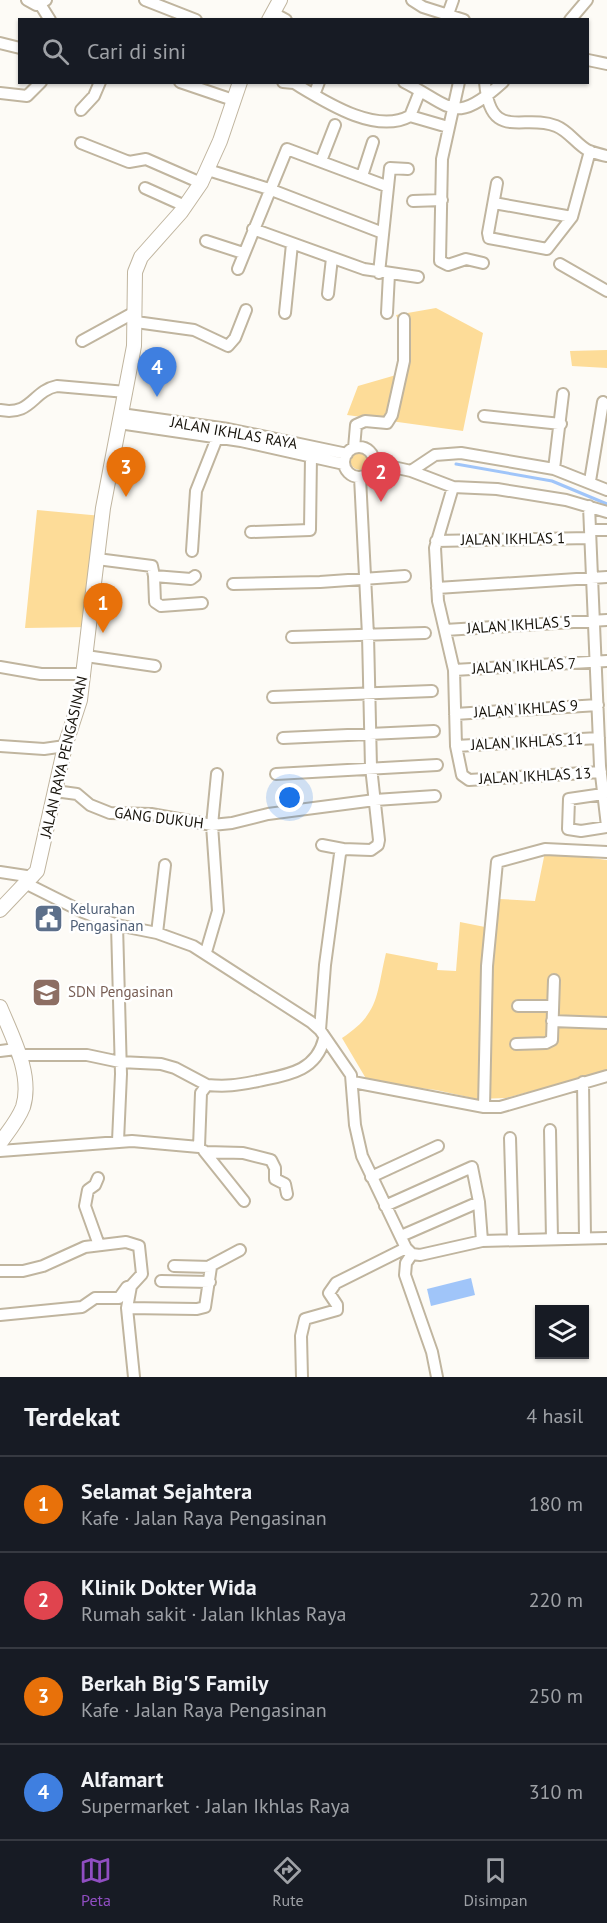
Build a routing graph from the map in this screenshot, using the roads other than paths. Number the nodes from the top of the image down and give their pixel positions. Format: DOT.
graph roads {
  1 [pos="27,0"];
  2 [pos="145,0"];
  3 [pos="412,0"];
  4 [pos="453,0"];
  5 [pos="585,0"];
  6 [pos="43,2"];
  7 [pos="448,15"];
  8 [pos="49,18"];
  9 [pos="192,18"];
  10 [pos="458,18"];
  11 [pos="572,18"];
  12 [pos="0,43"];
  13 [pos="18,48"];
  14 [pos="589,60"];
  15 [pos="607,64"];
  16 [pos="40,84"];
  17 [pos="99,84"];
  18 [pos="186,84"];
  19 [pos="239,84"];
  20 [pos="296,84"];
  21 [pos="318,84"];
  22 [pos="408,84"];
  23 [pos="459,84"];
  24 [pos="485,84"];
  25 [pos="501,84"];
  26 [pos="420,91"];
  27 [pos="0,93"];
  28 [pos="314,95"];
  29 [pos="486,99"];
  30 [pos="233,100"];
  31 [pos="453,108"];
  32 [pos="81,110"];
  33 [pos="410,116"];
  34 [pos="335,125"];
  35 [pos="448,127"];
  36 [pos="373,142"];
  37 [pos="81,143"];
  38 [pos="590,151"];
  39 [pos="607,156"];
  40 [pos="321,161"];
  41 [pos="408,169"];
  42 [pos="208,170"];
  43 [pos="362,176"];
  44 [pos="201,183"];
  45 [pos="497,183"];
  46 [pos="386,186"];
  47 [pos="145,188"];
  48 [pos="269,189"];
  49 [pos="442,200"];
  50 [pos="413,201"];
  51 [pos="494,203"];
  52 [pos="185,206"];
  53 [pos="572,217"];
  54 [pos="253,229"];
  55 [pos="383,233"];
  56 [pos="206,241"];
  57 [pos="292,244"];
  58 [pos="243,253"];
  59 [pos="332,258"];
  60 [pos="483,263"];
  61 [pos="560,264"];
  62 [pos="238,269"];
  63 [pos="384,274"];
  64 [pos="418,277"];
  65 [pos="607,291"];
  66 [pos="328,294"];
  67 [pos="246,310"];
  68 [pos="285,314"];
  69 [pos="387,314"];
  70 [pos="135,317"];
  71 [pos="404,319"];
  72 [pos="82,341"];
  73 [pos="126,392"];
  74 [pos="563,394"];
  75 [pos="603,402"];
  76 [pos="0,410"];
  77 [pos="484,416"];
  78 [pos="120,419"];
  79 [pos="561,424"];
  80 [pos="217,438"];
  81 [pos="348,455"];
  82 [pos="311,456"];
  83 [pos="375,463"];
  84 [pos="554,469"];
  85 [pos="411,471"];
  86 [pos="360,477"];
  87 [pos="590,482"];
  88 [pos="453,487"];
  89 [pos="607,490"];
  90 [pos="589,506"];
  91 [pos="607,512"];
  92 [pos="607,530"];
  93 [pos="251,532"];
  94 [pos="590,534"];
  95 [pos="436,541"];
  96 [pos="192,551"];
  97 [pos="97,559"];
  98 [pos="154,576"];
  99 [pos="195,576"];
  100 [pos="405,576"];
  101 [pos="607,577"];
  102 [pos="592,578"];
  103 [pos="365,579"];
  104 [pos="233,584"];
  105 [pos="437,588"];
  106 [pos="202,603"];
  107 [pos="607,620"];
  108 [pos="593,621"];
  109 [pos="445,630"];
  110 [pos="425,633"];
  111 [pos="368,635"];
  112 [pos="292,637"];
  113 [pos="86,656"];
  114 [pos="607,661"];
  115 [pos="595,662"];
  116 [pos="155,666"];
  117 [pos="0,667"];
  118 [pos="454,670"];
  119 [pos="84,674"];
  120 [pos="432,691"];
  121 [pos="370,693"];
  122 [pos="273,696"];
  123 [pos="601,700"];
  124 [pos="455,714"];
  125 [pos="434,731"];
  126 [pos="602,733"];
  127 [pos="370,735"];
  128 [pos="283,738"];
  129 [pos="0,746"];
  130 [pos="66,746"];
  131 [pos="456,746"];
  132 [pos="437,765"];
  133 [pos="371,768"];
  134 [pos="603,768"];
  135 [pos="217,774"];
  136 [pos="276,774"];
  137 [pos="54,791"];
  138 [pos="603,794"];
  139 [pos="435,796"];
  140 [pos="375,800"];
  141 [pos="212,825"];
  142 [pos="607,827"];
  143 [pos="322,845"];
  144 [pos="343,849"];
  145 [pos="607,852"];
  146 [pos="165,865"];
  147 [pos="0,872"];
  148 [pos="30,881"];
  149 [pos="0,910"];
  150 [pos="117,925"];
  151 [pos="157,933"];
  152 [pos="206,952"];
  153 [pos="554,980"];
  154 [pos="518,1006"];
  155 [pos="553,1006"];
  156 [pos="0,1007"];
  157 [pos="552,1021"];
  158 [pos="607,1023"];
  159 [pos="323,1037"];
  160 [pos="516,1044"];
  161 [pos="0,1051"];
  162 [pos="17,1052"];
  163 [pos="120,1062"];
  164 [pos="607,1076"];
  165 [pos="353,1082"];
  166 [pos="583,1082"];
  167 [pos="207,1085"];
  168 [pos="484,1107"];
  169 [pos="550,1130"];
  170 [pos="510,1138"];
  171 [pos="118,1141"];
  172 [pos="0,1143"];
  173 [pos="438,1146"];
  174 [pos="202,1150"];
  175 [pos="0,1151"];
  176 [pos="370,1177"];
  177 [pos="98,1178"];
  178 [pos="287,1194"];
  179 [pos="244,1201"];
  180 [pos="479,1202"];
  181 [pos="385,1206"];
  182 [pos="401,1236"];
  183 [pos="585,1238"];
  184 [pos="607,1238"];
  185 [pos="552,1239"];
  186 [pos="482,1240"];
  187 [pos="513,1240"];
  188 [pos="99,1245"];
  189 [pos="240,1250"];
  190 [pos="409,1251"];
  191 [pos="174,1266"];
  192 [pos="210,1266"];
  193 [pos="0,1271"];
  194 [pos="161,1281"];
  195 [pos="210,1282"];
  196 [pos="131,1286"];
  197 [pos="127,1308"];
  198 [pos="0,1315"];
  199 [pos="134,1377"];
  200 [pos="302,1377"];
  201 [pos="437,1377"];
  1 -- 6 [label="street"];
  2 -- 9 [label="street"];
  3 -- 7 [label="street"];
  4 -- 7 [label="street"];
  5 -- 11 [label="street"];
  6 -- 8 [label="street"];
  7 -- 10 [label="street"];
  12 -- 13 [label="street"];
  14 -- 15 [label="street"];
  16 -- 27 [label="street"];
  17 -- 32 [label="street"];
  18 -- 30 [label="street"];
  19 -- 30 [label="main road, JALAN RAYA PENGASINAN"];
  20 -- 28 [label="street"];
  21 -- 28 [label="street"];
  22 -- 26 [label="street"];
  23 -- 31 [label="street"];
  24 -- 29 [label="street"];
  25 -- 29 [label="street"];
  26 -- 31 [label="street"];
  26 -- 33 [label="street"];
  28 -- 33 [label="street"];
  29 -- 31 [label="street"];
  29 -- 38 [label="street"];
  30 -- 42 [label="main road, JALAN RAYA PENGASINAN"];
  31 -- 35 [label="street"];
  33 -- 35 [label="street"];
  34 -- 40 [label="street"];
  35 -- 49 [label="street"];
  36 -- 43 [label="street"];
  37 -- 44 [label="street"];
  38 -- 39 [label="street"];
  38 -- 53 [label="street"];
  40 -- 43 [label="street"];
  40 -- 48 [label="street"];
  41 -- 46 [label="street"];
  42 -- 44 [label="main road, JALAN RAYA PENGASINAN"];
  42 -- 48 [label="street"];
  43 -- 46 [label="street"];
  44 -- 52 [label="main road, JALAN RAYA PENGASINAN"];
  45 -- 51 [label="street"];
  46 -- 55 [label="street"];
  47 -- 52 [label="street"];
  48 -- 54 [label="street"];
  48 -- 55 [label="street"];
  49 -- 50 [label="street"];
  49 -- 60 [label="street"];
  51 -- 53 [label="street"];
  51 -- 53 [label="street"];
  52 -- 70 [label="main road, JALAN RAYA PENGASINAN"];
  54 -- 57 [label="street"];
  54 -- 58 [label="street"];
  55 -- 63 [label="street"];
  56 -- 58 [label="street"];
  57 -- 59 [label="street"];
  57 -- 68 [label="street"];
  58 -- 62 [label="street"];
  59 -- 63 [label="street"];
  59 -- 66 [label="street"];
  61 -- 65 [label="street"];
  63 -- 64 [label="street"];
  63 -- 69 [label="street"];
  67 -- 70 [label="street"];
  70 -- 72 [label="street"];
  70 -- 73 [label="main road, JALAN RAYA PENGASINAN"];
  71 -- 81 [label="street"];
  73 -- 76 [label="street"];
  73 -- 78 [label="main road, JALAN RAYA PENGASINAN"];
  74 -- 79 [label="street"];
  75 -- 87 [label="street"];
  77 -- 79 [label="street"];
  78 -- 80 [label="street"];
  78 -- 81 [label="street, JALAN IKHLAS RAYA"];
  78 -- 97 [label="main road, JALAN RAYA PENGASINAN"];
  79 -- 84 [label="street"];
  80 -- 82 [label="street"];
  80 -- 96 [label="street"];
  81 -- 82 [label="street"];
  81 -- 83 [label="street, JALAN IKHLAS RAYA"];
  81 -- 86 [label="street, JALAN IKHLAS RAYA"];
  82 -- 93 [label="street"];
  83 -- 85 [label="street, JALAN IKHLAS RAYA"];
  83 -- 86 [label="street"];
  84 -- 85 [label="street"];
  84 -- 87 [label="street"];
  85 -- 88 [label="street, JALAN IKHLAS RAYA"];
  86 -- 103 [label="street"];
  87 -- 89 [label="street"];
  88 -- 90 [label="street, JALAN IKHLAS RAYA"];
  88 -- 95 [label="street"];
  90 -- 91 [label="street, JALAN IKHLAS RAYA"];
  90 -- 94 [label="street"];
  92 -- 94 [label="street, JALAN IKHLAS 1"];
  94 -- 95 [label="street, JALAN IKHLAS 1"];
  94 -- 102 [label="street"];
  95 -- 105 [label="street"];
  97 -- 98 [label="street"];
  97 -- 113 [label="main road, JALAN RAYA PENGASINAN"];
  98 -- 99 [label="street"];
  98 -- 106 [label="street"];
  100 -- 103 [label="street"];
  101 -- 102 [label="street"];
  102 -- 105 [label="street"];
  102 -- 108 [label="street"];
  103 -- 104 [label="street"];
  103 -- 111 [label="street"];
  105 -- 109 [label="street"];
  107 -- 108 [label="street, JALAN IKHLAS 5"];
  108 -- 109 [label="street, JALAN IKHLAS 5"];
  108 -- 115 [label="street"];
  109 -- 118 [label="street"];
  110 -- 111 [label="street"];
  111 -- 112 [label="street"];
  111 -- 121 [label="street"];
  113 -- 116 [label="street"];
  113 -- 119 [label="main road, JALAN RAYA PENGASINAN"];
  114 -- 115 [label="street, JALAN IKHLAS 7"];
  115 -- 118 [label="street, JALAN IKHLAS 7"];
  115 -- 123 [label="street"];
  117 -- 119 [label="street"];
  118 -- 124 [label="street"];
  119 -- 130 [label="main road, JALAN RAYA PENGASINAN"];
  120 -- 121 [label="street"];
  121 -- 122 [label="street"];
  121 -- 127 [label="street"];
  123 -- 124 [label="street, JALAN IKHLAS 9"];
  123 -- 126 [label="street"];
  124 -- 131 [label="street"];
  125 -- 127 [label="street"];
  126 -- 131 [label="street, JALAN IKHLAS 11"];
  126 -- 134 [label="street"];
  127 -- 128 [label="street"];
  127 -- 133 [label="street"];
  129 -- 130 [label="street"];
  130 -- 137 [label="main road, JALAN RAYA PENGASINAN"];
  131 -- 134 [label="street, JALAN IKHLAS 13"];
  132 -- 133 [label="street"];
  133 -- 136 [label="street"];
  133 -- 140 [label="street"];
  134 -- 138 [label="street"];
  135 -- 141 [label="street"];
  137 -- 141 [label="street, GANG DUKUH"];
  137 -- 148 [label="main road, JALAN RAYA PENGASINAN"];
  138 -- 142 [label="street"];
  138 -- 142 [label="street"];
  139 -- 140 [label="street, GANG DUKUH"];
  140 -- 141 [label="street, GANG DUKUH"];
  140 -- 144 [label="street"];
  141 -- 152 [label="street"];
  143 -- 144 [label="street"];
  144 -- 159 [label="street"];
  145 -- 168 [label="street"];
  146 -- 151 [label="street"];
  147 -- 148 [label="street"];
  148 -- 149 [label="main road, JALAN RAYA PENGASINAN"];
  148 -- 150 [label="street"];
  150 -- 151 [label="street"];
  150 -- 163 [label="street"];
  151 -- 152 [label="street"];
  152 -- 159 [label="street"];
  153 -- 155 [label="street"];
  154 -- 155 [label="street"];
  155 -- 157 [label="street"];
  156 -- 162 [label="main road"];
  157 -- 158 [label="street"];
  157 -- 160 [label="street"];
  159 -- 165 [label="street"];
  159 -- 167 [label="street"];
  161 -- 162 [label="street"];
  162 -- 163 [label="street"];
  162 -- 172 [label="main road"];
  163 -- 167 [label="street"];
  163 -- 171 [label="street"];
  164 -- 166 [label="street"];
  165 -- 168 [label="street"];
  165 -- 176 [label="street"];
  166 -- 168 [label="street"];
  166 -- 183 [label="street"];
  167 -- 174 [label="street"];
  169 -- 185 [label="street"];
  170 -- 187 [label="street"];
  171 -- 174 [label="street"];
  171 -- 175 [label="street"];
  173 -- 176 [label="street"];
  174 -- 178 [label="street"];
  174 -- 179 [label="street"];
  176 -- 181 [label="street"];
  177 -- 188 [label="street"];
  180 -- 181 [label="street"];
  180 -- 182 [label="street"];
  180 -- 186 [label="street"];
  181 -- 182 [label="street"];
  182 -- 190 [label="street"];
  183 -- 184 [label="street"];
  183 -- 185 [label="street"];
  185 -- 187 [label="street"];
  186 -- 187 [label="street"];
  186 -- 190 [label="street"];
  188 -- 193 [label="street"];
  188 -- 196 [label="street"];
  189 -- 192 [label="street"];
  190 -- 200 [label="street"];
  190 -- 201 [label="street"];
  191 -- 192 [label="street"];
  192 -- 195 [label="street"];
  194 -- 195 [label="street"];
  195 -- 197 [label="street"];
  196 -- 197 [label="street"];
  196 -- 198 [label="street"];
  197 -- 199 [label="street"];
}
